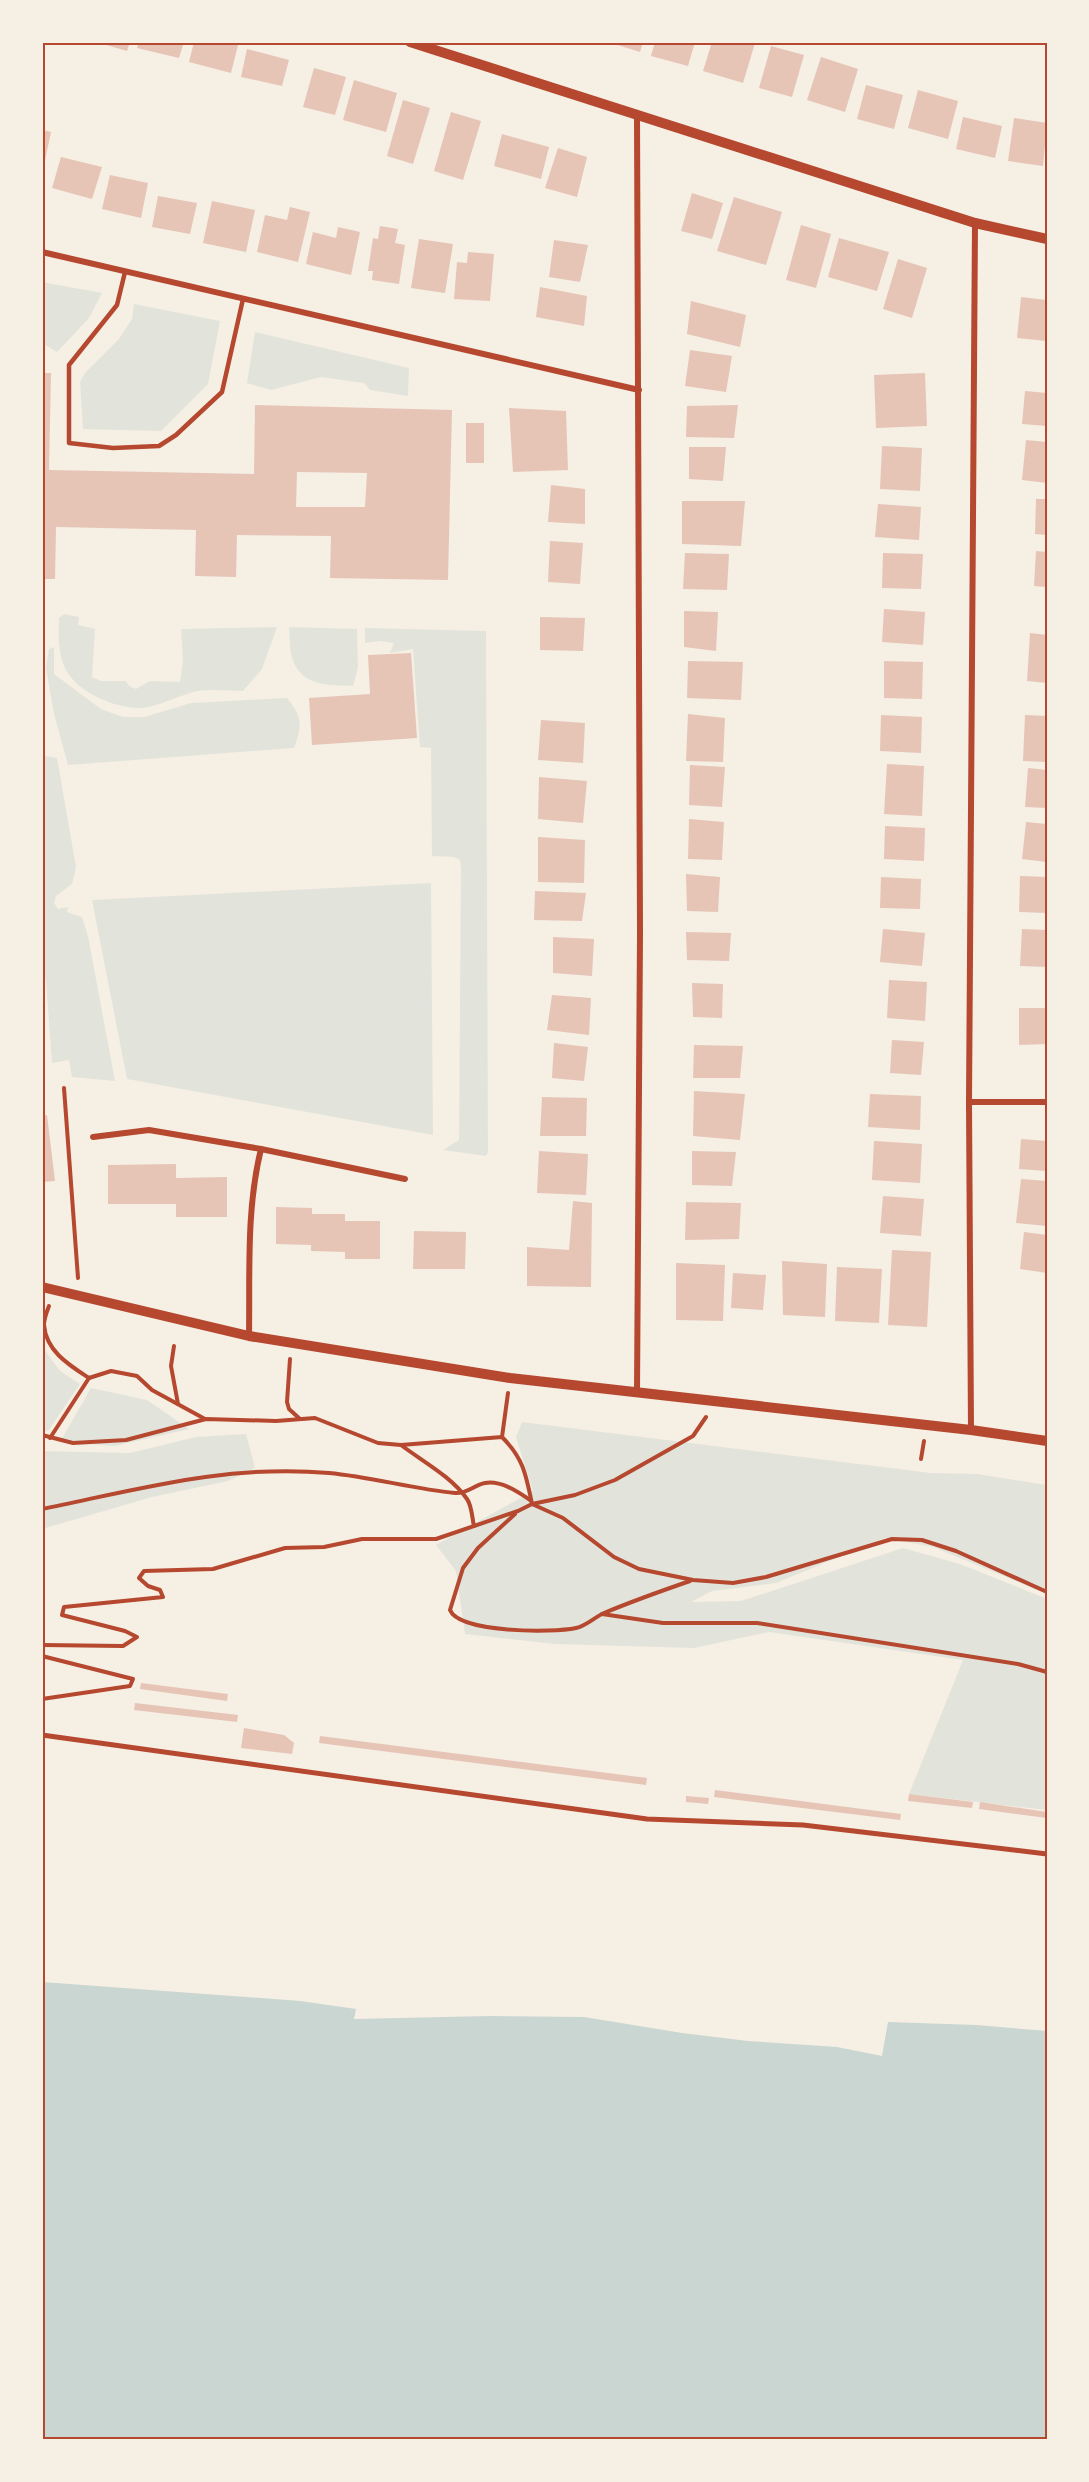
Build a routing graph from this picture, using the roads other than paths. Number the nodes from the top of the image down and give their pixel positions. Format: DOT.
graph roads {
  1 [pos="410,42"];
  2 [pos="637,114"];
  3 [pos="975,224"];
  4 [pos="1047,239"];
  5 [pos="42,252"];
  6 [pos="125,272"];
  7 [pos="243,299"];
  8 [pos="639,390"];
  9 [pos="969,1102"];
  10 [pos="1047,1102"];
  11 [pos="93,1137"];
  12 [pos="261,1149"];
  13 [pos="405,1179"];
  14 [pos="42,1287"];
  15 [pos="249,1336"];
  16 [pos="637,1393"];
  17 [pos="971,1430"];
  18 [pos="1047,1441"];
  19 [pos="42,1735"];
  20 [pos="1047,1854"];
  1 -- 2 [label="street"];
  2 -- 3 [label="street"];
  2 -- 8 [label="street"];
  3 -- 4 [label="street"];
  3 -- 9 [label="street"];
  5 -- 6 [label="street"];
  6 -- 7 [label="street"];
  6 -- 7 [label="lane"];
  7 -- 8 [label="street"];
  8 -- 16 [label="street"];
  9 -- 10 [label="street"];
  9 -- 17 [label="street"];
  11 -- 12 [label="street"];
  12 -- 13 [label="street"];
  12 -- 15 [label="street"];
  14 -- 15 [label="street"];
  15 -- 16 [label="street"];
  16 -- 17 [label="street"];
  17 -- 18 [label="street"];
  19 -- 20 [label="street"];
}
